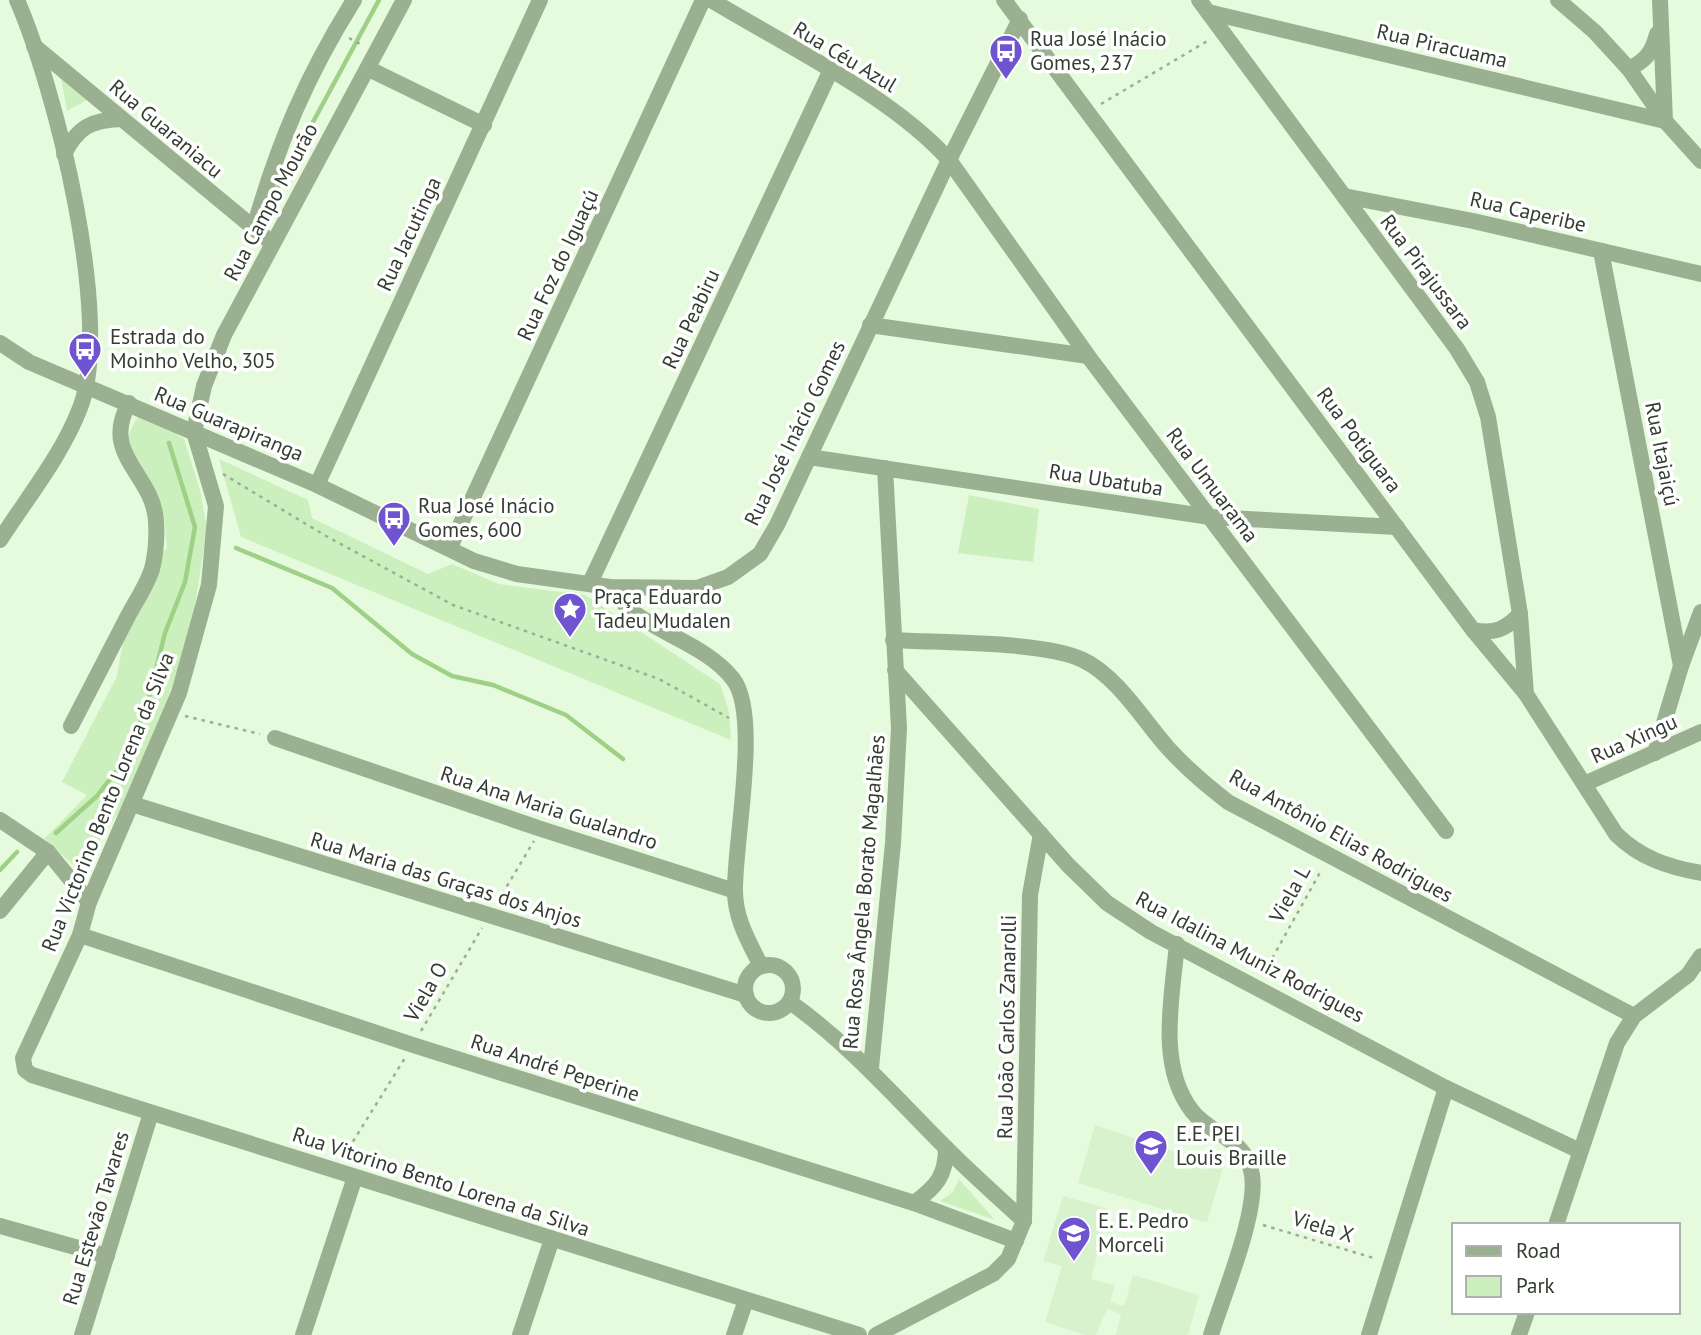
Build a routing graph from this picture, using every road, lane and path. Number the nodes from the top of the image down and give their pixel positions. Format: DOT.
graph roads {
  1 [pos="17,0"];
  2 [pos="354,0"];
  3 [pos="404,0"];
  4 [pos="540,0"];
  5 [pos="704,0"];
  6 [pos="711,0"];
  7 [pos="1004,0"];
  8 [pos="1558,0"];
  9 [pos="1660,0"];
  10 [pos="1203,6"];
  11 [pos="1020,19"];
  12 [pos="1660,21"];
  13 [pos="1222,32"];
  14 [pos="349,38"];
  15 [pos="34,46"];
  16 [pos="365,47"];
  17 [pos="369,69"];
  18 [pos="1629,69"];
  19 [pos="830,72"];
  20 [pos="1640,86"];
  21 [pos="1089,111"];
  22 [pos="1622,111"];
  23 [pos="121,120"];
  24 [pos="1665,121"];
  25 [pos="484,124"];
  26 [pos="64,154"];
  27 [pos="949,160"];
  28 [pos="1701,161"];
  29 [pos="1344,196"];
  30 [pos="254,228"];
  31 [pos="272,243"];
  32 [pos="1601,251"];
  33 [pos="1701,274"];
  34 [pos="870,324"];
  35 [pos="0,343"];
  36 [pos="1088,356"];
  37 [pos="86,387"];
  38 [pos="129,403"];
  39 [pos="194,432"];
  40 [pos="809,457"];
  41 [pos="206,465"];
  42 [pos="885,468"];
  43 [pos="317,485"];
  44 [pos="1210,517"];
  45 [pos="1397,527"];
  46 [pos="0,540"];
  47 [pos="450,547"];
  48 [pos="590,583"];
  49 [pos="610,587"];
  50 [pos="1701,612"];
  51 [pos="1520,614"];
  52 [pos="1473,629"];
  53 [pos="893,640"];
  54 [pos="1681,666"];
  55 [pos="895,670"];
  56 [pos="1526,694"];
  57 [pos="171,712"];
  58 [pos="71,726"];
  59 [pos="744,727"];
  60 [pos="1701,732"];
  61 [pos="275,738"];
  62 [pos="1655,753"];
  63 [pos="1584,784"];
  64 [pos="132,804"];
  65 [pos="0,820"];
  66 [pos="541,829"];
  67 [pos="1446,831"];
  68 [pos="1041,834"];
  69 [pos="48,852"];
  70 [pos="1329,855"];
  71 [pos="1701,873"];
  72 [pos="735,891"];
  73 [pos="89,902"];
  74 [pos="0,911"];
  75 [pos="490,915"];
  76 [pos="80,934"];
  77 [pos="1177,944"];
  78 [pos="1701,956"];
  79 [pos="761,966"];
  80 [pos="1258,985"];
  81 [pos="746,995"];
  82 [pos="790,1002"];
  83 [pos="1634,1016"];
  84 [pos="413,1045"];
  85 [pos="23,1058"];
  86 [pos="871,1068"];
  87 [pos="1446,1088"];
  88 [pos="150,1113"];
  89 [pos="946,1148"];
  90 [pos="1580,1151"];
  91 [pos="335,1170"];
  92 [pos="355,1177"];
  93 [pos="915,1203"];
  94 [pos="1246,1220"];
  95 [pos="1024,1221"];
  96 [pos="1557,1223"];
  97 [pos="0,1226"];
  98 [pos="552,1239"];
  99 [pos="1016,1241"];
  100 [pos="107,1256"];
  101 [pos="1391,1263"];
  102 [pos="746,1300"];
  103 [pos="1526,1314"];
  104 [pos="82,1335"];
  105 [pos="303,1335"];
  106 [pos="520,1335"];
  107 [pos="734,1335"];
  108 [pos="859,1335"];
  109 [pos="877,1335"];
  110 [pos="1211,1335"];
  111 [pos="1369,1335"];
  112 [pos="1519,1335"];
  1 -- 15 [label="street"];
  2 -- 30 [label="street"];
  3 -- 17 [label="street, Rua Campo Mourão"];
  4 -- 25 [label="street, Rua Jacutinga"];
  5 -- 47 [label="street, Rua Foz do Iguaçú"];
  6 -- 19 [label="street, Rua Céu Azul"];
  7 -- 11 [label="street, Rua Potiguara"];
  8 -- 18 [label="street"];
  9 -- 12 [label="street"];
  10 -- 13 [label="street, Rua Pirajussara"];
  10 -- 22 [label="street, Rua Piracuama"];
  11 -- 21 [label="street, Rua Potiguara"];
  11 -- 27 [label="street, Rua José Inácio Gomes"];
  12 -- 18 [label="street"];
  12 -- 24 [label="street"];
  13 -- 21 [label="path"];
  13 -- 29 [label="street, Rua Pirajussara"];
  14 -- 16 [label="path"];
  15 -- 23 [label="street, Rua Guaraniacu"];
  15 -- 26 [label="street"];
  17 -- 25 [label="street"];
  17 -- 31 [label="street, Rua Campo Mourão"];
  18 -- 20 [label="street"];
  19 -- 27 [label="street, Rua Céu Azul"];
  19 -- 48 [label="street, Rua Peabiru"];
  20 -- 22 [label="street"];
  20 -- 24 [label="street"];
  21 -- 45 [label="street, Rua Potiguara"];
  22 -- 24 [label="street, Rua Piracuama"];
  23 -- 26 [label="street"];
  23 -- 30 [label="street, Rua Guaraniacu"];
  24 -- 28 [label="street"];
  25 -- 43 [label="street, Rua Jacutinga"];
  26 -- 37 [label="street"];
  27 -- 34 [label="street, Rua José Inácio Gomes"];
  27 -- 36 [label="street, Rua Umuarama"];
  29 -- 32 [label="street, Rua Caperibe"];
  29 -- 51 [label="street, Rua Pirajussara"];
  30 -- 31 [label="street, Rua Guaraniacu"];
  31 -- 39 [label="street, Rua Campo Mourão"];
  32 -- 33 [label="street, Rua Caperibe"];
  32 -- 54 [label="street, Rua Itajaiçú"];
  34 -- 36 [label="street"];
  34 -- 40 [label="street, Rua José Inácio Gomes"];
  35 -- 37 [label="street, Rua Guarapiranga"];
  36 -- 44 [label="street, Rua Umuarama"];
  37 -- 38 [label="street, Rua Guarapiranga"];
  37 -- 46 [label="street"];
  38 -- 39 [label="street, Rua Guarapiranga"];
  38 -- 58 [label="street"];
  39 -- 41 [label="street, Rua Victorino Bento Lorena da Silva"];
  39 -- 43 [label="street, Rua Guarapiranga"];
  40 -- 42 [label="street, Rua Ubatuba"];
  40 -- 49 [label="street, Rua José Inácio Gomes"];
  41 -- 57 [label="street, Rua Victorino Bento Lorena da Silva"];
  41 -- 59 [label="path"];
  42 -- 44 [label="street, Rua Ubatuba"];
  42 -- 53 [label="street, Rua Rosa Ângela Borato Magalhães"];
  43 -- 47 [label="street, Rua José Inácio Gomes"];
  44 -- 45 [label="street, Rua Ubatuba"];
  44 -- 67 [label="street, Rua Umuarama"];
  45 -- 52 [label="street, Rua Potiguara"];
  47 -- 48 [label="street, Rua José Inácio Gomes"];
  48 -- 49 [label="street, Rua José Inácio Gomes"];
  49 -- 59 [label="street"];
  50 -- 54 [label="street"];
  51 -- 52 [label="street"];
  51 -- 56 [label="street, Rua Pirajussara"];
  52 -- 56 [label="street, Rua Potiguara"];
  53 -- 55 [label="street, Rua Rosa Ângela Borato Magalhães"];
  53 -- 70 [label="street, Rua Antônio Elias Rodrigues"];
  54 -- 62 [label="street"];
  55 -- 68 [label="street, Rua Idalina Muniz Rodrigues"];
  55 -- 86 [label="street, Rua Rosa Ângela Borato Magalhães"];
  56 -- 63 [label="street, Rua Potiguara"];
  57 -- 61 [label="path"];
  57 -- 64 [label="street, Rua Victorino Bento Lorena da Silva"];
  59 -- 72 [label="street"];
  60 -- 62 [label="street, Rua Xingu"];
  61 -- 66 [label="street, Rua Ana Maria Gualandro"];
  62 -- 63 [label="street, Rua Xingu"];
  63 -- 71 [label="street, Rua Potiguara"];
  64 -- 73 [label="street, Rua Victorino Bento Lorena da Silva"];
  64 -- 75 [label="street, Rua Maria das Graças dos Anjos"];
  65 -- 69 [label="street"];
  66 -- 72 [label="street, Rua Ana Maria Gualandro"];
  66 -- 75 [label="path, Viela O"];
  68 -- 77 [label="street, Rua Idalina Muniz Rodrigues"];
  68 -- 95 [label="street, Rua João Carlos Zanarolli"];
  69 -- 73 [label="street"];
  69 -- 74 [label="street"];
  70 -- 80 [label="path, Viela L"];
  70 -- 83 [label="street, Rua Antônio Elias Rodrigues"];
  72 -- 79 [label="street"];
  73 -- 76 [label="street, Rua Victorino Bento Lorena da Silva"];
  75 -- 81 [label="street, Rua Maria das Graças dos Anjos"];
  75 -- 84 [label="path, Viela O"];
  76 -- 84 [label="street, Rua André Peperine"];
  76 -- 85 [label="street, Rua Victorino Bento Lorena da Silva"];
  77 -- 80 [label="street, Rua Idalina Muniz Rodrigues"];
  77 -- 94 [label="street"];
  78 -- 83 [label="street"];
  79 -- 81 [label="street"];
  79 -- 82 [label="street"];
  80 -- 87 [label="street, Rua Idalina Muniz Rodrigues"];
  81 -- 82 [label="street"];
  82 -- 86 [label="street"];
  83 -- 90 [label="street"];
  84 -- 91 [label="path, Viela O"];
  84 -- 93 [label="street, Rua André Peperine"];
  85 -- 88 [label="street, Rua Vitorino Bento Lorena da Silva"];
  86 -- 89 [label="street"];
  87 -- 90 [label="street, Rua Idalina Muniz Rodrigues"];
  87 -- 101 [label="street"];
  88 -- 91 [label="street, Rua Vitorino Bento Lorena da Silva"];
  88 -- 100 [label="street, Rua Estevão Tavares"];
  89 -- 93 [label="street"];
  89 -- 95 [label="street"];
  90 -- 96 [label="street"];
  91 -- 92 [label="street, Rua Vitorino Bento Lorena da Silva"];
  92 -- 98 [label="street, Rua Vitorino Bento Lorena da Silva"];
  92 -- 105 [label="street"];
  93 -- 99 [label="street, Rua André Peperine"];
  94 -- 101 [label="path, Viela X"];
  94 -- 110 [label="street"];
  95 -- 99 [label="street"];
  97 -- 100 [label="street"];
  98 -- 102 [label="street, Rua Vitorino Bento Lorena da Silva"];
  98 -- 106 [label="street"];
  99 -- 109 [label="street"];
  100 -- 104 [label="street, Rua Estevão Tavares"];
  101 -- 111 [label="street"];
  102 -- 107 [label="street"];
  102 -- 108 [label="street, Rua Vitorino Bento Lorena da Silva"];
  103 -- 112 [label="street"];
}
